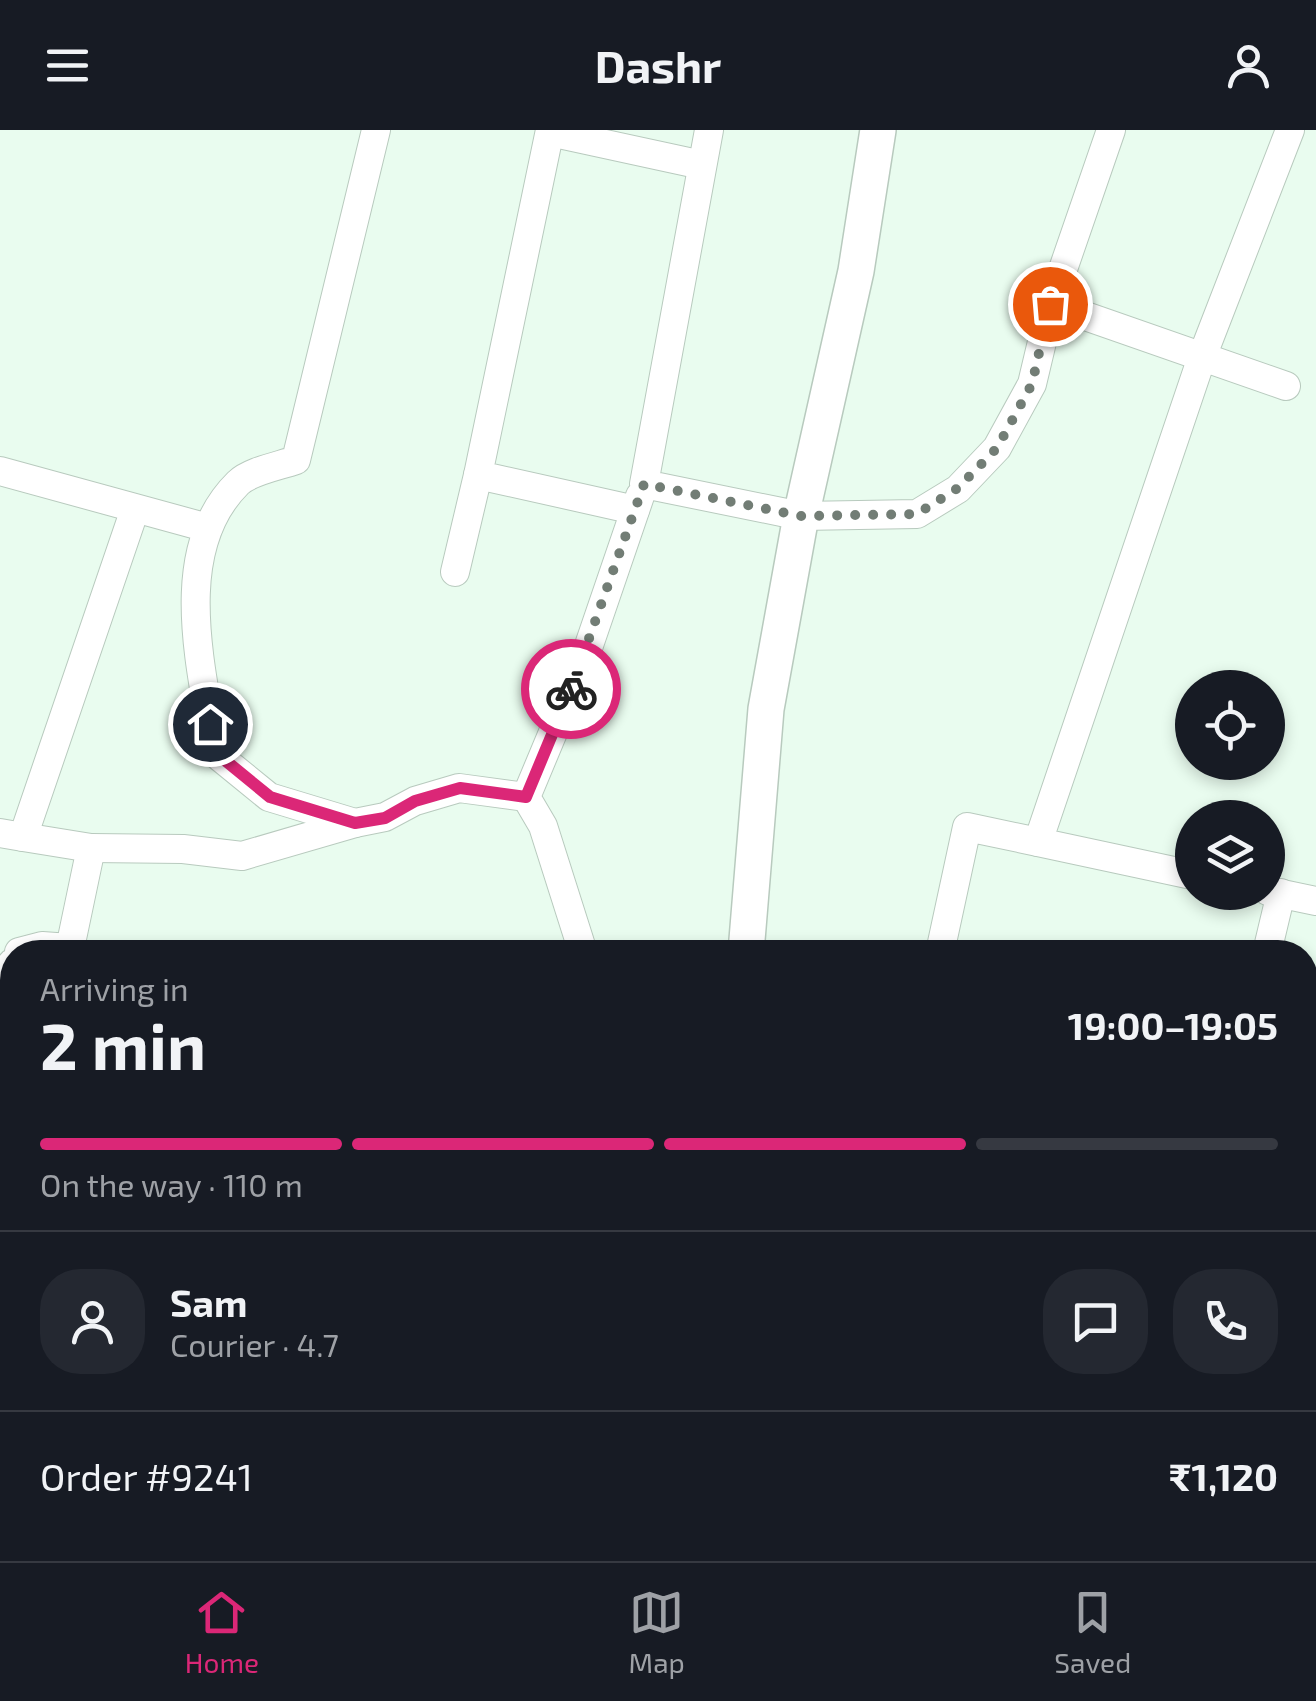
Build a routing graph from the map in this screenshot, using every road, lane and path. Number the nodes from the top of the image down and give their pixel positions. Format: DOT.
graph roads {
  1 [pos="376,130"];
  2 [pos="708,130"];
  3 [pos="878,130"];
  4 [pos="1111,130"];
  5 [pos="1290,130"];
  6 [pos="550,131"];
  7 [pos="702,165"];
  8 [pos="1050,304"];
  9 [pos="1202,357"];
  10 [pos="1286,386"];
  11 [pos="0,472"];
  12 [pos="478,475"];
  13 [pos="640,497"];
  14 [pos="135,508"];
  15 [pos="801,516"];
  16 [pos="208,528"];
  17 [pos="455,572"];
  18 [pos="526,797"];
  19 [pos="355,823"];
  20 [pos="12,835"];
  21 [pos="1038,842"];
  22 [pos="92,848"];
  23 [pos="1175,871"];
  24 [pos="1285,894"];
  25 [pos="1316,901"];
  26 [pos="1272,910"];
  27 [pos="72,940"];
  28 [pos="579,940"];
  29 [pos="747,940"];
  30 [pos="943,940"];
  31 [pos="1269,940"];
  1 -- 16 [label="street"];
  2 -- 7 [label="street"];
  3 -- 15 [label="street"];
  4 -- 8 [label="street"];
  5 -- 9 [label="street"];
  6 -- 7 [label="street"];
  6 -- 12 [label="street"];
  7 -- 13 [label="street"];
  8 -- 9 [label="street"];
  8 -- 15 [label="street"];
  9 -- 10 [label="street"];
  9 -- 21 [label="street"];
  11 -- 14 [label="street"];
  12 -- 13 [label="street"];
  12 -- 17 [label="street"];
  13 -- 15 [label="street"];
  13 -- 18 [label="street"];
  14 -- 16 [label="street"];
  14 -- 20 [label="street"];
  15 -- 29 [label="street"];
  16 -- 19 [label="street"];
  18 -- 19 [label="street"];
  18 -- 28 [label="street"];
  19 -- 22 [label="street"];
  20 -- 22 [label="street"];
  21 -- 23 [label="street"];
  21 -- 30 [label="street"];
  22 -- 27 [label="street"];
  24 -- 25 [label="street"];
  26 -- 31 [label="street"];
}
